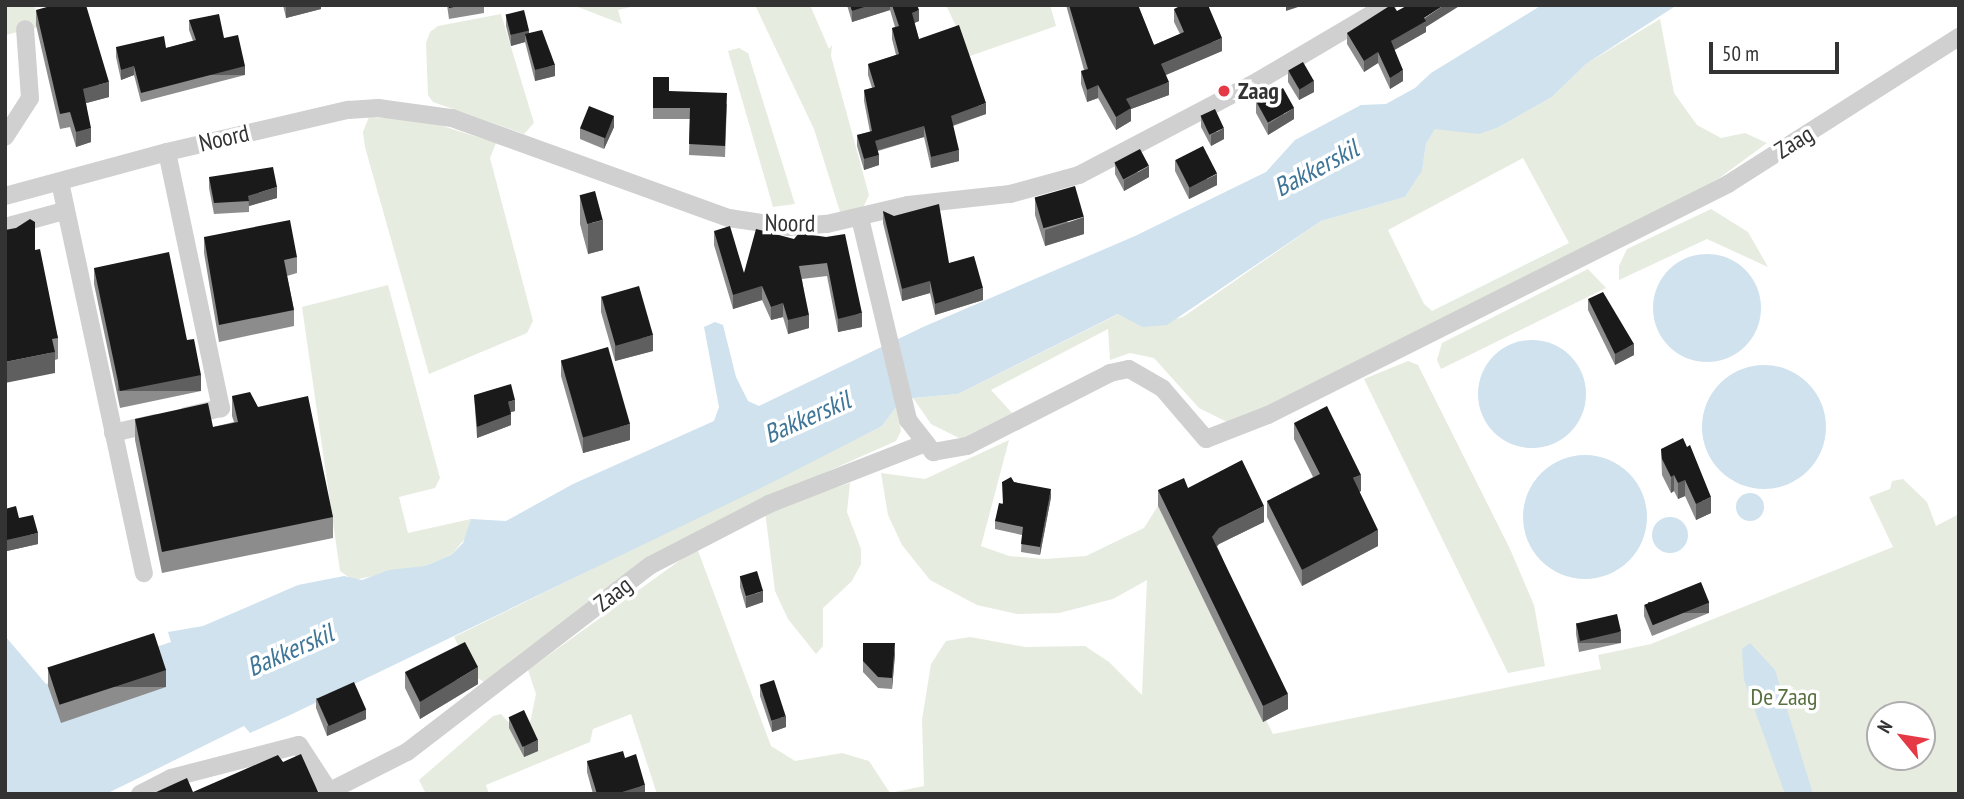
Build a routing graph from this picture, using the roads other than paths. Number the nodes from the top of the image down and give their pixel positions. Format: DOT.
graph roads {
  1 [pos="1387,5"];
  2 [pos="25,29"];
  3 [pos="1959,37"];
  4 [pos="5,137"];
  5 [pos="167,152"];
  6 [pos="60,182"];
  7 [pos="5,196"];
  8 [pos="64,211"];
  9 [pos="860,218"];
  10 [pos="5,227"];
  11 [pos="113,433"];
  12 [pos="923,444"];
  13 [pos="144,573"];
  14 [pos="330,793"];
  15 [pos="141,794"];
  1 -- 9 [label="street, Noord"];
  2 -- 4 [label="street"];
  3 -- 12 [label="street, Zaag"];
  5 -- 6 [label="street, Noord"];
  5 -- 9 [label="street, Noord"];
  5 -- 11 [label="street, Noord"];
  6 -- 7 [label="street, Noord"];
  6 -- 8 [label="street"];
  8 -- 10 [label="street"];
  8 -- 11 [label="street"];
  9 -- 12 [label="street"];
  11 -- 13 [label="street"];
  12 -- 14 [label="street, Zaag"];
  14 -- 15 [label="street, Zaag"];
}
